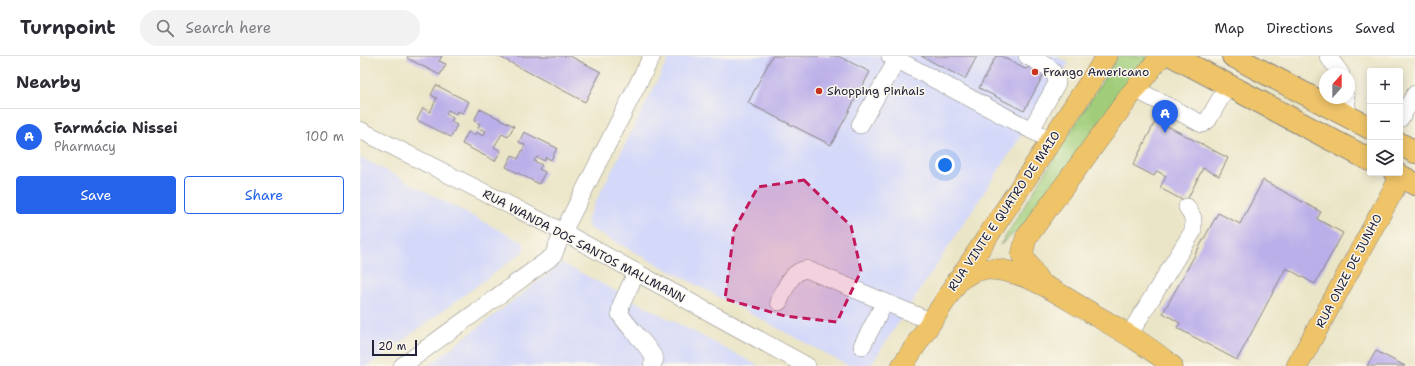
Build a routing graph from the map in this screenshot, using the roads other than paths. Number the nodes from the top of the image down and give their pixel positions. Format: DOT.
graph roads {
  1 [pos="652,56"];
  2 [pos="1027,56"];
  3 [pos="1107,56"];
  4 [pos="1161,56"];
  5 [pos="1173,56"];
  6 [pos="1233,56"];
  7 [pos="1328,56"];
  8 [pos="894,58"];
  9 [pos="1337,68"];
  10 [pos="1228,85"];
  11 [pos="1135,89"];
  12 [pos="1347,107"];
  13 [pos="860,125"];
  14 [pos="1367,125"];
  15 [pos="360,130"];
  16 [pos="1031,130"];
  17 [pos="1052,141"];
  18 [pos="1403,146"];
  19 [pos="1415,152"];
  20 [pos="1367,158"];
  21 [pos="1404,178"];
  22 [pos="1187,207"];
  23 [pos="563,232"];
  24 [pos="636,273"];
  25 [pos="956,282"];
  26 [pos="1040,283"];
  27 [pos="778,302"];
  28 [pos="885,302"];
  29 [pos="930,321"];
  30 [pos="1129,335"];
  31 [pos="862,346"];
  32 [pos="402,366"];
  33 [pos="652,366"];
  34 [pos="807,366"];
  35 [pos="902,366"];
  36 [pos="1172,366"];
  37 [pos="1298,366"];
  1 -- 23 [label="street"];
  2 -- 16 [label="street"];
  3 -- 17 [label="main road, RUA VINTE E QUATRO DE MAIO"];
  4 -- 11 [label="main road"];
  5 -- 10 [label="highway"];
  6 -- 12 [label="highway"];
  7 -- 9 [label="street"];
  8 -- 13 [label="street"];
  8 -- 16 [label="street"];
  10 -- 11 [label="street"];
  10 -- 20 [label="highway"];
  11 -- 26 [label="main road"];
  12 -- 14 [label="highway"];
  15 -- 23 [label="street, RUA WANDA DOS SANTOS MALLMANN"];
  16 -- 17 [label="street"];
  17 -- 25 [label="main road, RUA VINTE E QUATRO DE MAIO"];
  18 -- 19 [label="highway"];
  21 -- 37 [label="main road, RUA ONZE DE JUNHO"];
  22 -- 30 [label="street"];
  23 -- 24 [label="street, RUA WANDA DOS SANTOS MALLMANN"];
  23 -- 32 [label="street"];
  24 -- 33 [label="street"];
  24 -- 34 [label="street, RUA WANDA DOS SANTOS MALLMANN"];
  25 -- 26 [label="main road"];
  25 -- 29 [label="main road, RUA VINTE E QUATRO DE MAIO"];
  26 -- 30 [label="main road"];
  27 -- 28 [label="street"];
  28 -- 29 [label="street"];
  28 -- 31 [label="street"];
  29 -- 35 [label="main road, RUA VINTE E QUATRO DE MAIO"];
  30 -- 36 [label="main road"];
}
